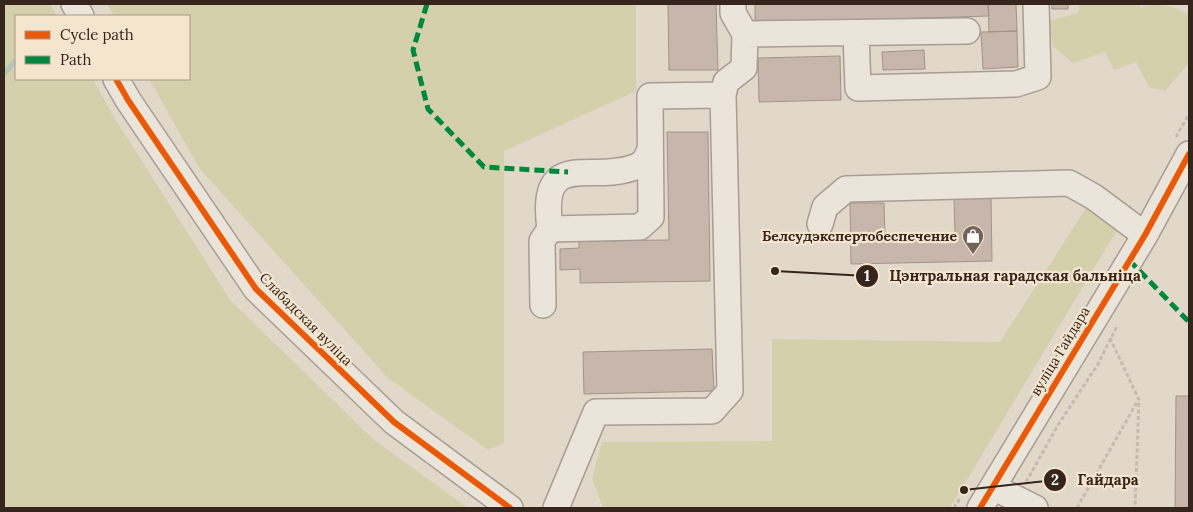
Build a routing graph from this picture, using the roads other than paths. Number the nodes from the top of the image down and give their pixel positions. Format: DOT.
graph roads {
  1 [pos="74,4"];
  2 [pos="733,4"];
  3 [pos="1036,4"];
  4 [pos="80,15"];
  5 [pos="967,31"];
  6 [pos="856,33"];
  7 [pos="745,34"];
  8 [pos="117,80"];
  9 [pos="723,95"];
  10 [pos="650,150"];
  11 [pos="1189,154"];
  12 [pos="820,224"];
  13 [pos="550,229"];
  14 [pos="1144,235"];
  15 [pos="543,305"];
  16 [pos="993,487"];
  17 [pos="1025,504"];
  18 [pos="510,508"];
  19 [pos="556,508"];
  20 [pos="980,508"];
  1 -- 4 [label="street"];
  2 -- 7 [label="street"];
  3 -- 6 [label="street"];
  5 -- 6 [label="street"];
  6 -- 7 [label="street"];
  7 -- 9 [label="street"];
  8 -- 18 [label="street, Слабадская вуліца"];
  9 -- 10 [label="street"];
  9 -- 19 [label="street"];
  10 -- 13 [label="street"];
  10 -- 13 [label="street"];
  11 -- 14 [label="street, вуліца Гайдара"];
  12 -- 14 [label="street"];
  13 -- 15 [label="street"];
  14 -- 16 [label="street, вуліца Гайдара"];
  16 -- 17 [label="street"];
  16 -- 20 [label="street, вуліца Гайдара"];
}
